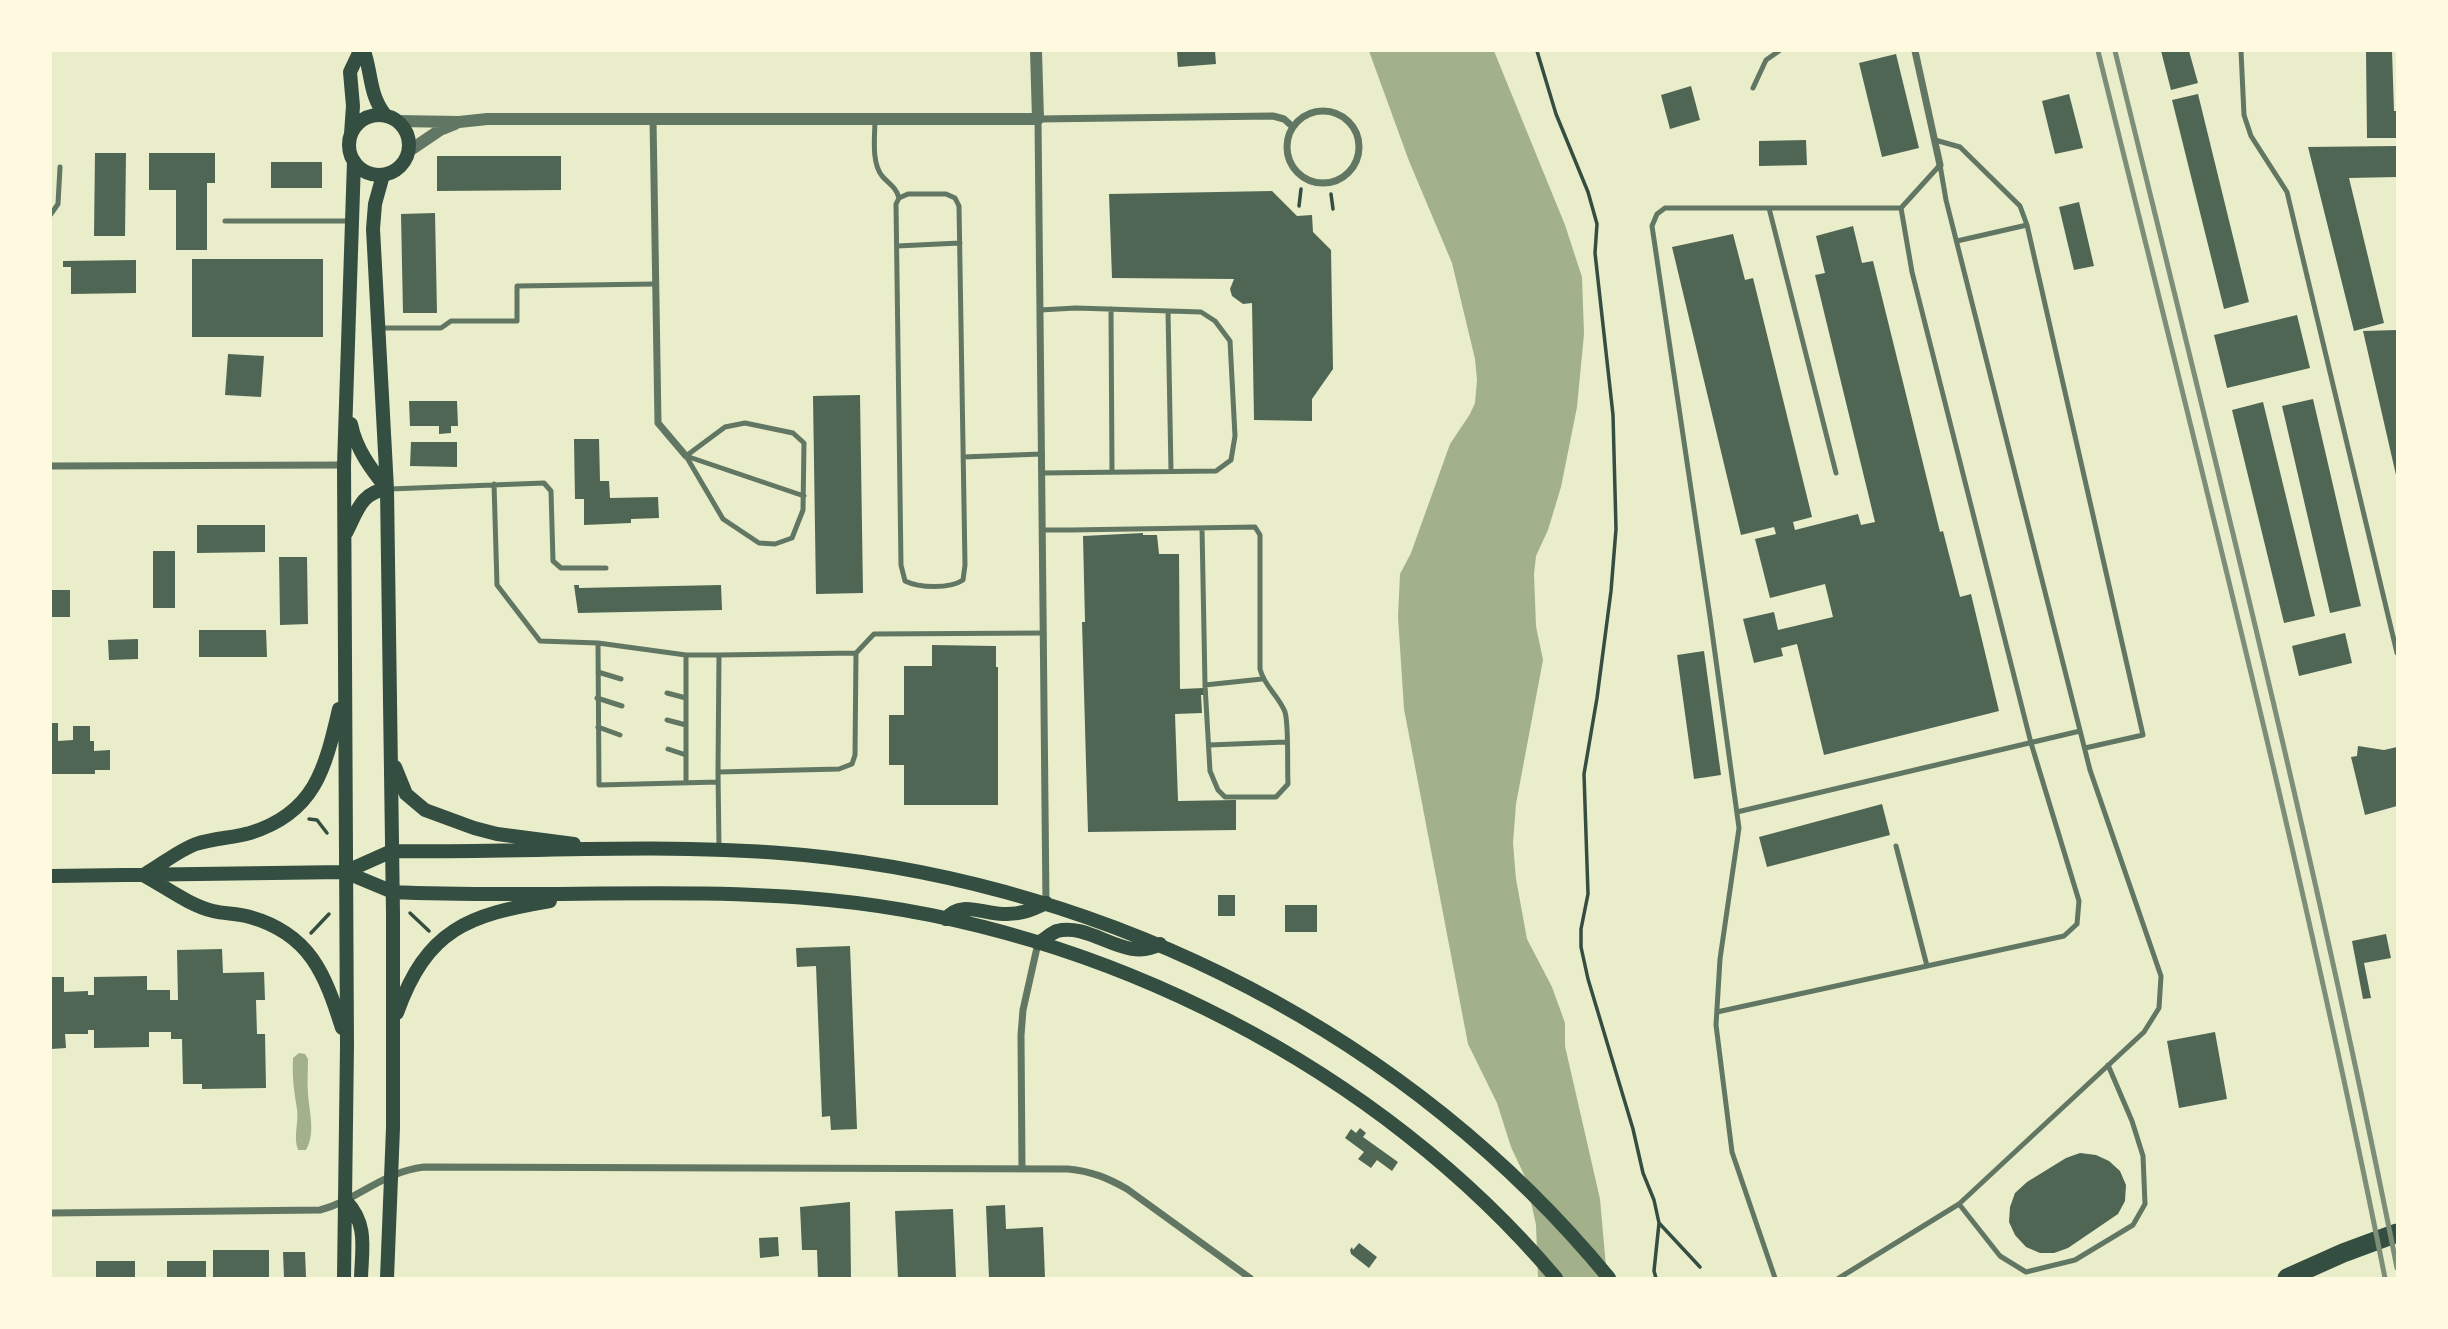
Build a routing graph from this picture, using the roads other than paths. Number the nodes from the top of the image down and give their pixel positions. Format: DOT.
graph roads {
  1 [pos="362,51"];
  2 [pos="1036,51"];
  3 [pos="1779,51"];
  4 [pos="1915,51"];
  5 [pos="2241,51"];
  6 [pos="1753,88"];
  7 [pos="391,119"];
  8 [pos="653,119"];
  9 [pos="875,119"];
  10 [pos="1038,119"];
  11 [pos="459,122"];
  12 [pos="1293,127"];
  13 [pos="351,136"];
  14 [pos="1935,139"];
  15 [pos="409,151"];
  16 [pos="354,161"];
  17 [pos="1940,165"];
  18 [pos="60,167"];
  19 [pos="383,175"];
  20 [pos="899,198"];
  21 [pos="1769,208"];
  22 [pos="1901,208"];
  23 [pos="51,214"];
  24 [pos="225,221"];
  25 [pos="352,221"];
  26 [pos="2026,225"];
  27 [pos="1956,241"];
  28 [pos="960,243"];
  29 [pos="897,246"];
  30 [pos="655,284"];
  31 [pos="1111,309"];
  32 [pos="1040,310"];
  33 [pos="1168,311"];
  34 [pos="379,328"];
  35 [pos="346,400"];
  36 [pos="1042,454"];
  37 [pos="685,456"];
  38 [pos="963,457"];
  39 [pos="344,465"];
  40 [pos="51,466"];
  41 [pos="1171,471"];
  42 [pos="1112,472"];
  43 [pos="1042,473"];
  44 [pos="1836,473"];
  45 [pos="494,484"];
  46 [pos="387,489"];
  47 [pos="804,496"];
  48 [pos="1202,528"];
  49 [pos="1043,530"];
  50 [pos="344,538"];
  51 [pos="606,568"];
  52 [pos="1044,633"];
  53 [pos="598,643"];
  54 [pos="856,653"];
  55 [pos="2397,653"];
  56 [pos="685,654"];
  57 [pos="719,655"];
  58 [pos="598,671"];
  59 [pos="621,679"];
  60 [pos="1262,679"];
  61 [pos="1205,685"];
  62 [pos="344,690"];
  63 [pos="667,692"];
  64 [pos="597,698"];
  65 [pos="686,698"];
  66 [pos="622,706"];
  67 [pos="667,720"];
  68 [pos="686,725"];
  69 [pos="598,727"];
  70 [pos="2080,731"];
  71 [pos="620,735"];
  72 [pos="1286,742"];
  73 [pos="2031,743"];
  74 [pos="1209,745"];
  75 [pos="2085,748"];
  76 [pos="668,749"];
  77 [pos="391,754"];
  78 [pos="686,754"];
  79 [pos="718,772"];
  80 [pos="719,782"];
  81 [pos="686,783"];
  82 [pos="1737,812"];
  83 [pos="1896,846"];
  84 [pos="719,849"];
  85 [pos="617,850"];
  86 [pos="392,851"];
  87 [pos="345,872"];
  88 [pos="144,875"];
  89 [pos="51,876"];
  90 [pos="393,892"];
  91 [pos="588,894"];
  92 [pos="1046,903"];
  93 [pos="946,919"];
  94 [pos="1038,943"];
  95 [pos="1160,944"];
  96 [pos="1927,966"];
  97 [pos="1717,1012"];
  98 [pos="393,1024"];
  99 [pos="347,1045"];
  100 [pos="2108,1065"];
  101 [pos="1022,1169"];
  102 [pos="391,1175"];
  103 [pos="346,1201"];
  104 [pos="1959,1203"];
  105 [pos="51,1213"];
  106 [pos="2397,1233"];
  107 [pos="344,1278"];
  108 [pos="362,1278"];
  109 [pos="387,1278"];
  110 [pos="1250,1278"];
  111 [pos="1556,1278"];
  112 [pos="1609,1278"];
  113 [pos="1775,1278"];
  114 [pos="1839,1278"];
  115 [pos="2287,1278"];
  1 -- 7 [label="main road"];
  1 -- 13 [label="main road"];
  2 -- 10 [label="street"];
  3 -- 6 [label="lane"];
  4 -- 14 [label="street"];
  5 -- 55 [label="lane"];
  7 -- 11 [label="street"];
  7 -- 13 [label="main road"];
  7 -- 15 [label="main road"];
  8 -- 9 [label="street"];
  8 -- 11 [label="street"];
  8 -- 30 [label="street"];
  9 -- 10 [label="street"];
  9 -- 20 [label="lane"];
  10 -- 12 [label="street"];
  10 -- 32 [label="street"];
  11 -- 15 [label="street"];
  12 -- 12 [label="street"];
  13 -- 16 [label="main road"];
  14 -- 17 [label="street"];
  14 -- 26 [label="lane"];
  15 -- 19 [label="main road"];
  16 -- 19 [label="main road"];
  16 -- 25 [label="main road"];
  17 -- 22 [label="lane"];
  17 -- 27 [label="lane"];
  18 -- 23 [label="lane"];
  19 -- 34 [label="main road"];
  20 -- 28 [label="lane"];
  20 -- 29 [label="lane"];
  21 -- 22 [label="lane"];
  21 -- 44 [label="lane"];
  21 -- 82 [label="lane"];
  22 -- 73 [label="lane"];
  24 -- 25 [label="lane"];
  25 -- 35 [label="main road"];
  26 -- 27 [label="lane"];
  26 -- 75 [label="lane"];
  27 -- 70 [label="lane"];
  28 -- 29 [label="lane"];
  28 -- 38 [label="lane"];
  29 -- 38 [label="lane"];
  30 -- 34 [label="lane"];
  30 -- 37 [label="street"];
  31 -- 32 [label="lane"];
  31 -- 33 [label="lane"];
  31 -- 42 [label="lane"];
  32 -- 36 [label="street"];
  33 -- 41 [label="lane"];
  33 -- 41 [label="lane"];
  34 -- 46 [label="main road"];
  35 -- 39 [label="main road"];
  35 -- 46 [label="main road"];
  36 -- 38 [label="lane"];
  36 -- 43 [label="street"];
  37 -- 47 [label="lane"];
  37 -- 47 [label="lane"];
  37 -- 47 [label="lane"];
  39 -- 40 [label="street"];
  39 -- 50 [label="main road"];
  41 -- 42 [label="lane"];
  42 -- 43 [label="lane"];
  43 -- 49 [label="street"];
  45 -- 46 [label="lane"];
  45 -- 51 [label="lane"];
  45 -- 53 [label="lane"];
  46 -- 50 [label="main road"];
  46 -- 77 [label="main road"];
  48 -- 49 [label="lane"];
  48 -- 60 [label="lane"];
  48 -- 61 [label="lane"];
  49 -- 52 [label="street"];
  50 -- 62 [label="main road"];
  52 -- 54 [label="lane"];
  52 -- 92 [label="street"];
  53 -- 56 [label="lane"];
  53 -- 58 [label="lane"];
  54 -- 57 [label="lane"];
  54 -- 79 [label="lane"];
  56 -- 57 [label="lane"];
  56 -- 65 [label="lane"];
  57 -- 79 [label="lane"];
  58 -- 59 [label="lane"];
  58 -- 64 [label="lane"];
  60 -- 61 [label="lane"];
  60 -- 72 [label="lane"];
  61 -- 74 [label="lane"];
  62 -- 87 [label="main road"];
  62 -- 88 [label="main road"];
  63 -- 65 [label="lane"];
  64 -- 66 [label="lane"];
  64 -- 69 [label="lane"];
  65 -- 68 [label="lane"];
  67 -- 68 [label="lane"];
  68 -- 78 [label="lane"];
  69 -- 71 [label="lane"];
  69 -- 81 [label="lane"];
  70 -- 73 [label="lane"];
  70 -- 75 [label="lane"];
  72 -- 74 [label="lane"];
  72 -- 74 [label="lane"];
  73 -- 82 [label="lane"];
  73 -- 96 [label="lane"];
  75 -- 100 [label="lane"];
  76 -- 78 [label="lane"];
  77 -- 85 [label="main road"];
  77 -- 86 [label="main road"];
  78 -- 81 [label="lane"];
  79 -- 80 [label="lane"];
  80 -- 81 [label="lane"];
  80 -- 84 [label="lane"];
  82 -- 97 [label="lane"];
  83 -- 96 [label="lane"];
  84 -- 85 [label="main road"];
  84 -- 92 [label="main road"];
  85 -- 86 [label="main road"];
  86 -- 87 [label="main road"];
  86 -- 90 [label="main road"];
  87 -- 88 [label="main road"];
  87 -- 90 [label="main road"];
  87 -- 99 [label="main road"];
  88 -- 89 [label="main road"];
  88 -- 99 [label="main road"];
  90 -- 91 [label="main road"];
  90 -- 98 [label="main road"];
  91 -- 93 [label="main road"];
  91 -- 98 [label="main road"];
  92 -- 93 [label="main road"];
  92 -- 95 [label="main road"];
  93 -- 94 [label="main road"];
  94 -- 95 [label="main road"];
  94 -- 101 [label="street"];
  94 -- 111 [label="main road"];
  95 -- 112 [label="main road"];
  96 -- 97 [label="lane"];
  97 -- 113 [label="lane"];
  98 -- 102 [label="main road"];
  99 -- 103 [label="main road"];
  100 -- 104 [label="lane"];
  100 -- 104 [label="lane"];
  101 -- 102 [label="street"];
  101 -- 110 [label="street"];
  102 -- 103 [label="street"];
  102 -- 109 [label="main road"];
  103 -- 105 [label="street"];
  103 -- 107 [label="main road"];
  103 -- 108 [label="main road"];
  104 -- 114 [label="lane"];
  106 -- 115 [label="highway"];
}
